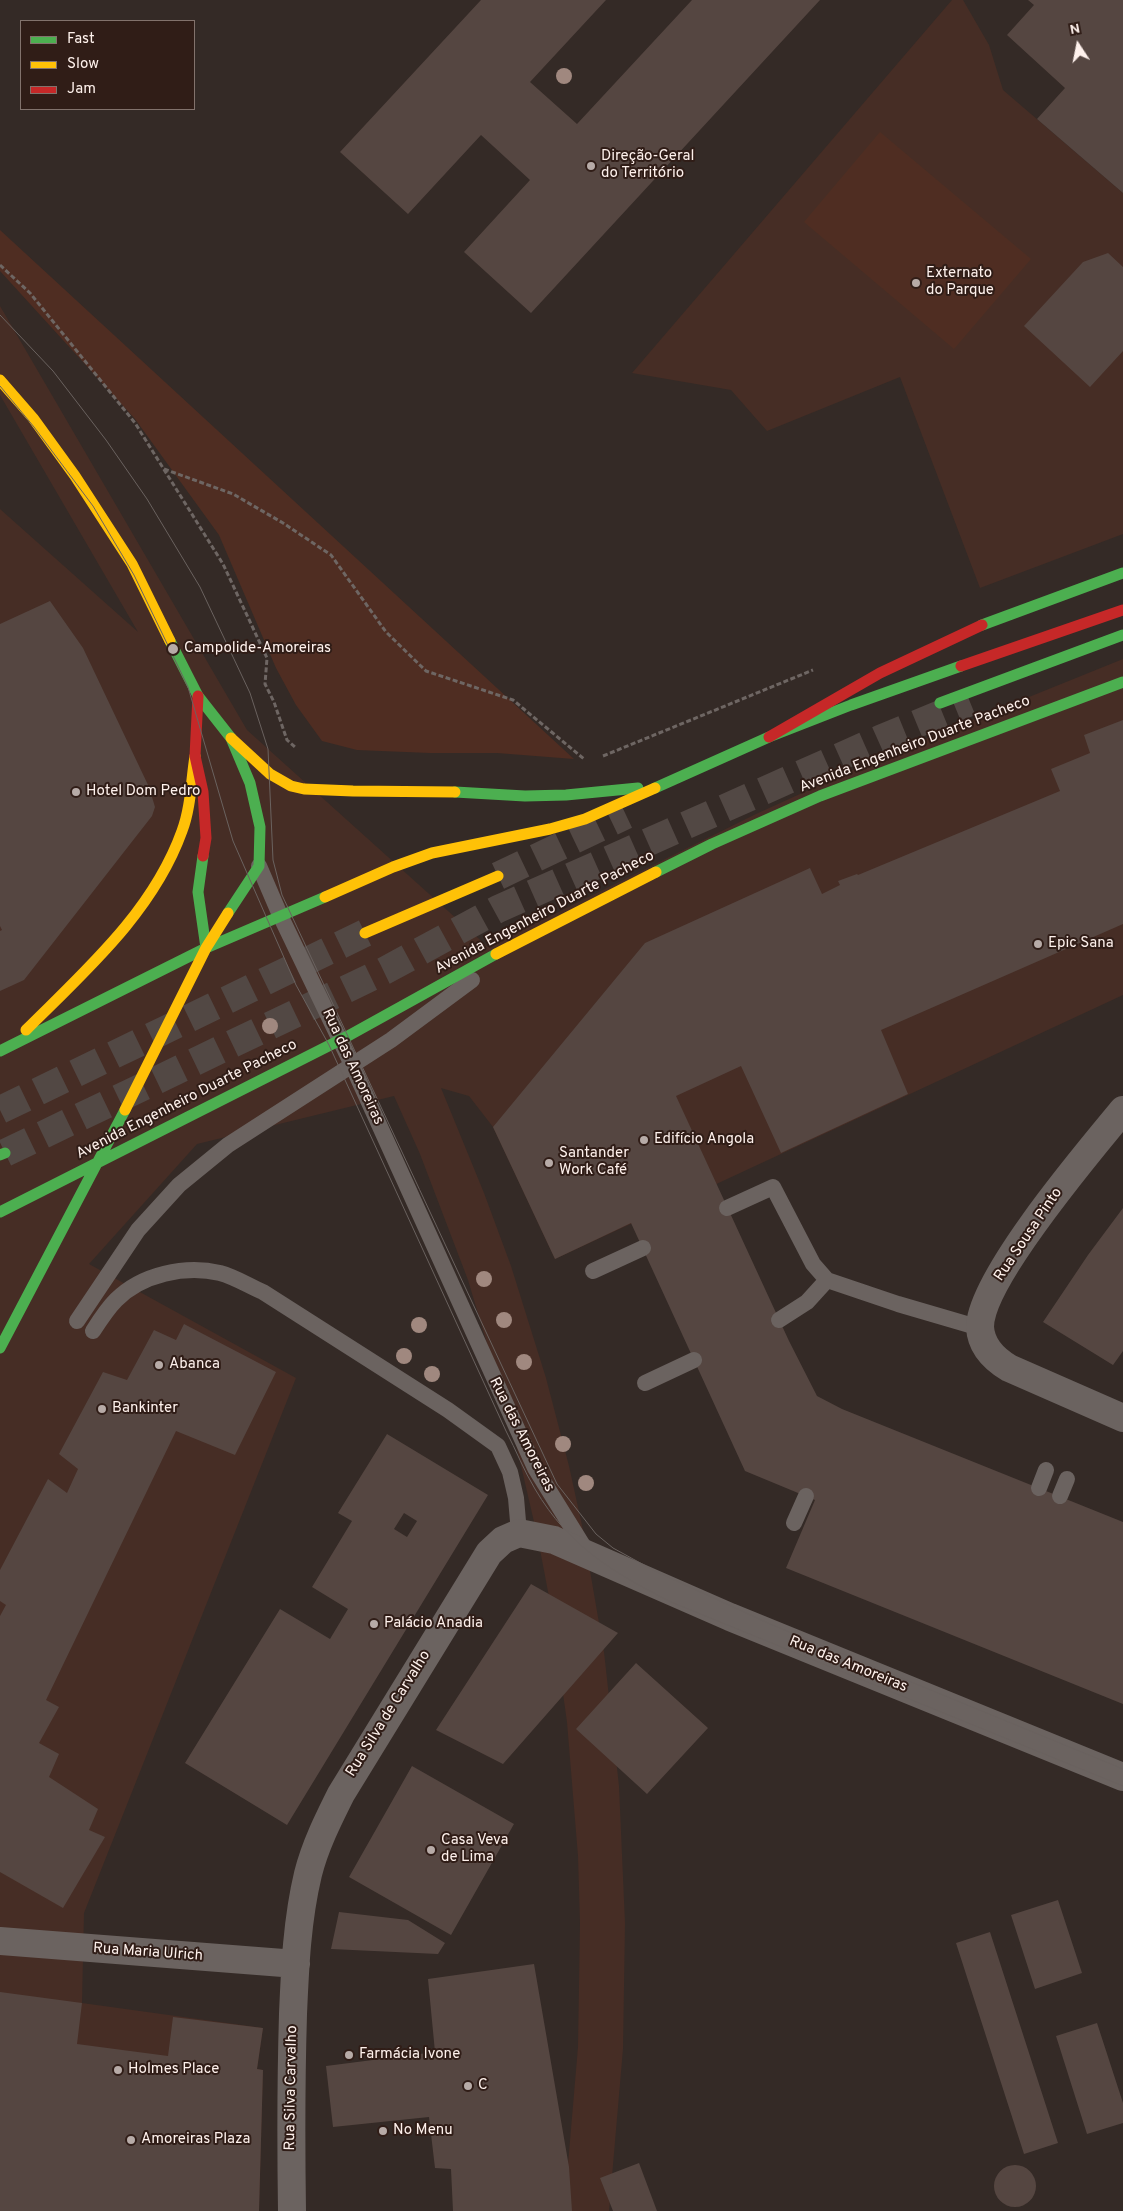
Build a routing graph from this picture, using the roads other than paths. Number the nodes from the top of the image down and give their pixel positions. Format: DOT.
graph roads {
  1 [pos="0,380"];
  2 [pos="1123,573"];
  3 [pos="1123,610"];
  4 [pos="1123,635"];
  5 [pos="1123,682"];
  6 [pos="198,696"];
  7 [pos="940,703"];
  8 [pos="769,737"];
  9 [pos="231,738"];
  10 [pos="195,756"];
  11 [pos="657,786"];
  12 [pos="259,866"];
  13 [pos="498,876"];
  14 [pos="280,915"];
  15 [pos="536,932"];
  16 [pos="365,934"];
  17 [pos="206,948"];
  18 [pos="339,1040"];
  19 [pos="14,1044"];
  20 [pos="0,1051"];
  21 [pos="352,1065"];
  22 [pos="1123,1110"];
  23 [pos="99,1161"];
  24 [pos="728,1208"];
  25 [pos="0,1212"];
  26 [pos="643,1248"];
  27 [pos="594,1271"];
  28 [pos="827,1280"];
  29 [pos="779,1320"];
  30 [pos="77,1321"];
  31 [pos="980,1328"];
  32 [pos="93,1331"];
  33 [pos="0,1348"];
  34 [pos="694,1360"];
  35 [pos="645,1383"];
  36 [pos="1121,1415"];
  37 [pos="1046,1470"];
  38 [pos="1067,1479"];
  39 [pos="1039,1488"];
  40 [pos="806,1496"];
  41 [pos="1060,1496"];
  42 [pos="794,1523"];
  43 [pos="519,1533"];
  44 [pos="590,1556"];
  45 [pos="1123,1777"];
  46 [pos="0,1941"];
  47 [pos="296,1964"];
  48 [pos="292,2211"];
  1 -- 6 [label="main road"];
  2 -- 8 [label="main road"];
  3 -- 8 [label="main road"];
  4 -- 7 [label="main road"];
  5 -- 15 [label="main road, Avenida Engenheiro Duarte Pacheco"];
  6 -- 9 [label="main road"];
  6 -- 10 [label="main road"];
  8 -- 11 [label="main road"];
  9 -- 11 [label="main road"];
  9 -- 12 [label="main road"];
  10 -- 17 [label="main road"];
  10 -- 19 [label="main road"];
  11 -- 14 [label="main road"];
  12 -- 14 [label="lane, Rua das Amoreiras"];
  12 -- 17 [label="main road"];
  13 -- 16 [label="main road"];
  14 -- 17 [label="main road"];
  14 -- 18 [label="lane, Rua das Amoreiras"];
  15 -- 18 [label="main road, Avenida Engenheiro Duarte Pacheco"];
  15 -- 21 [label="lane"];
  17 -- 19 [label="main road"];
  17 -- 23 [label="main road"];
  18 -- 21 [label="lane, Rua das Amoreiras"];
  18 -- 23 [label="main road, Avenida Engenheiro Duarte Pacheco"];
  19 -- 20 [label="main road"];
  21 -- 30 [label="lane"];
  21 -- 44 [label="lane, Rua das Amoreiras"];
  22 -- 31 [label="street, Rua Sousa Pinto"];
  23 -- 25 [label="main road, Avenida Engenheiro Duarte Pacheco"];
  23 -- 33 [label="main road"];
  24 -- 28 [label="lane"];
  26 -- 27 [label="lane"];
  28 -- 29 [label="lane"];
  28 -- 31 [label="lane"];
  31 -- 36 [label="street"];
  32 -- 43 [label="lane"];
  34 -- 35 [label="lane"];
  37 -- 39 [label="lane"];
  38 -- 41 [label="lane"];
  40 -- 42 [label="lane"];
  43 -- 44 [label="street"];
  43 -- 47 [label="street, Rua Silva de Carvalho"];
  44 -- 45 [label="street, Rua das Amoreiras"];
  46 -- 47 [label="street, Rua Maria Ulrich"];
  47 -- 48 [label="street, Rua Silva Carvalho"];
}
